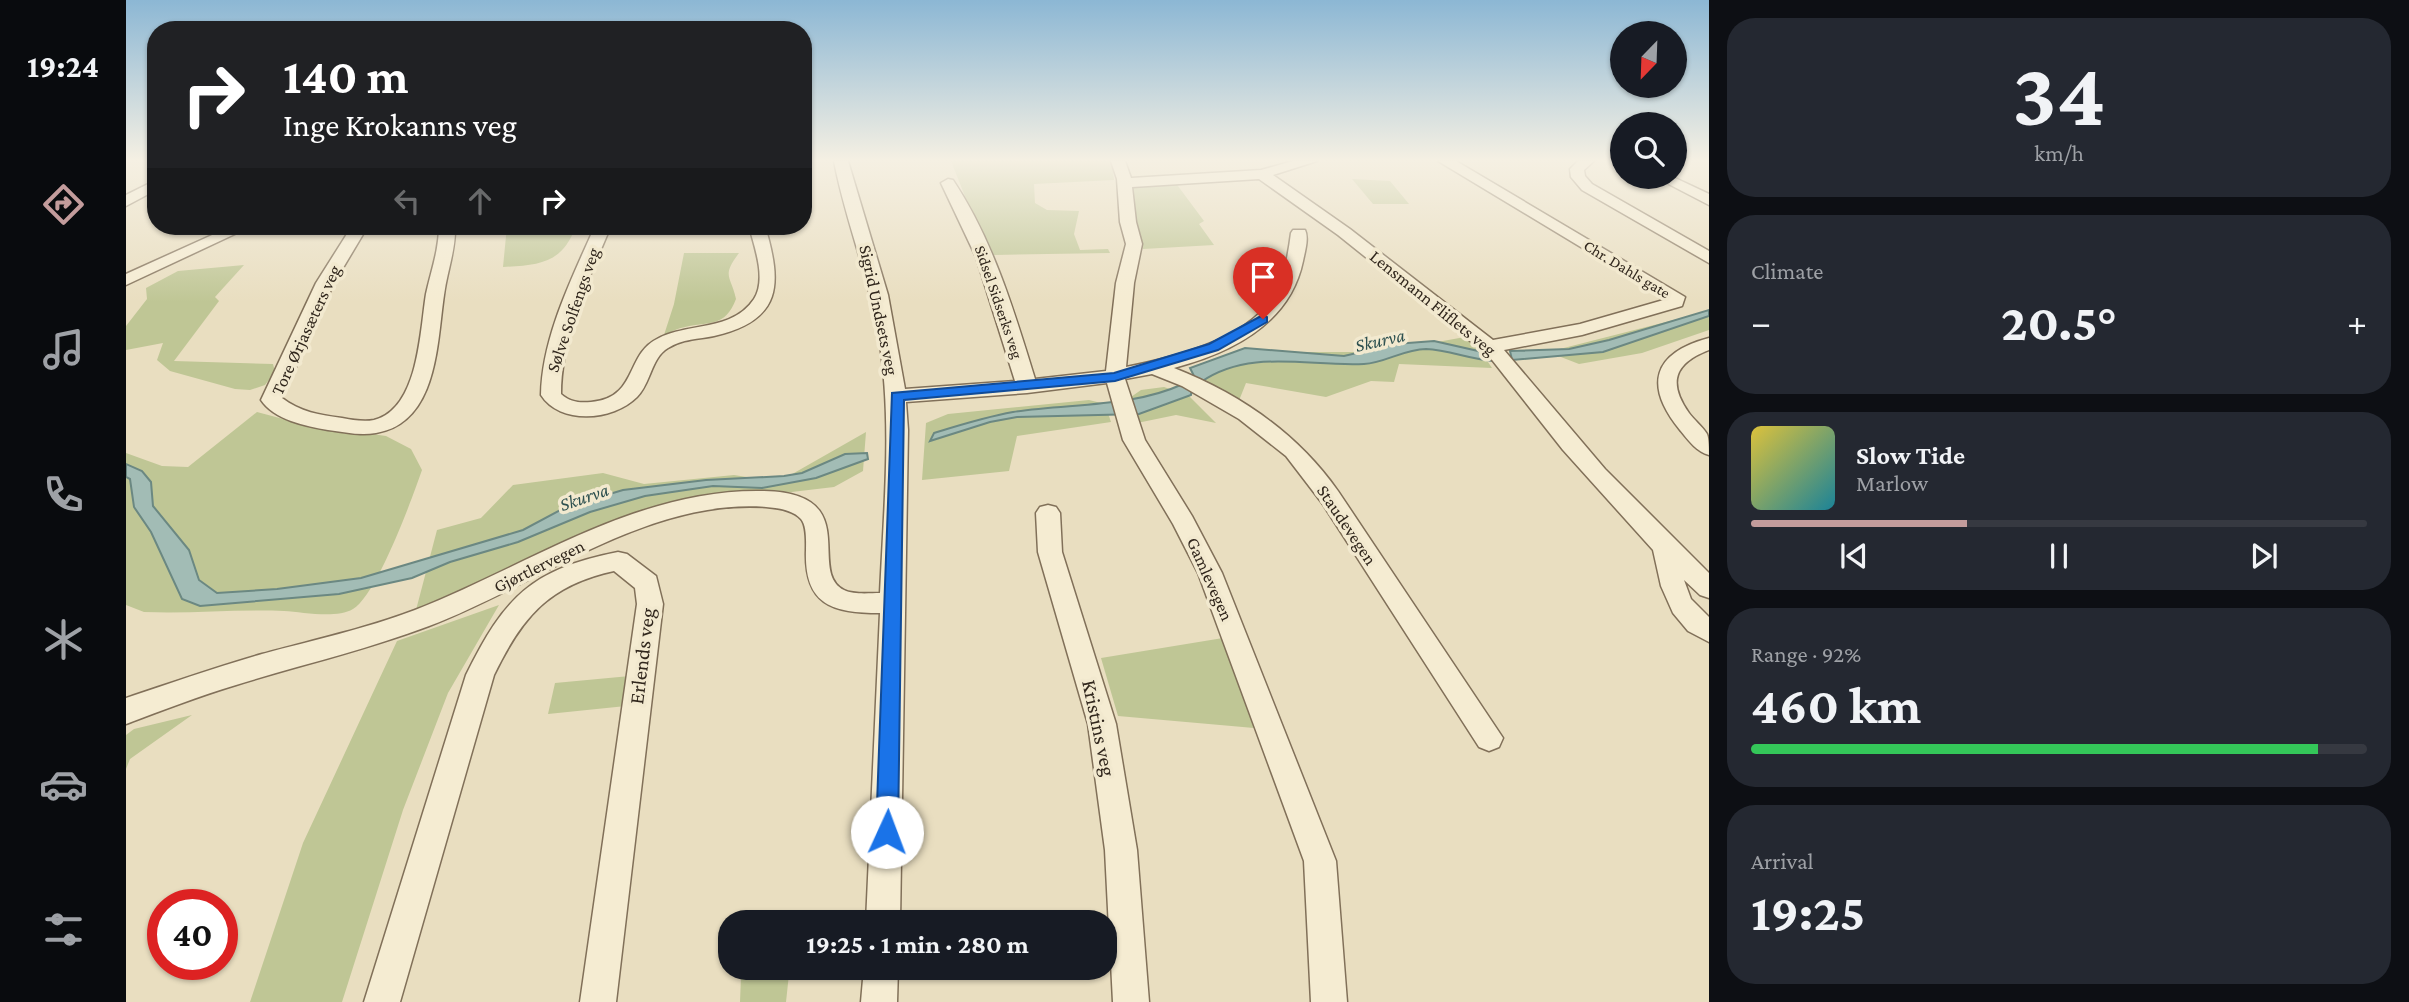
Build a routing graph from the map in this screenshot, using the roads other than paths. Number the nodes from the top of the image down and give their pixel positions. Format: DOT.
graph roads {
  1 [pos="854,208"];
  2 [pos="962,208"];
  3 [pos="1127,208"];
  4 [pos="1310,208"];
  5 [pos="1524,208"];
  6 [pos="1623,208"];
  7 [pos="1299,233"];
  8 [pos="224,235"];
  9 [pos="354,235"];
  10 [pos="447,235"];
  11 [pos="599,235"];
  12 [pos="758,235"];
  13 [pos="1709,258"];
  14 [pos="126,280"];
  15 [pos="1709,344"];
  16 [pos="1496,354"];
  17 [pos="1153,367"];
  18 [pos="1027,387"];
  19 [pos="897,396"];
  20 [pos="1121,398"];
  21 [pos="1709,448"];
  22 [pos="1048,513"];
  23 [pos="1665,549"];
  24 [pos="1709,588"];
  25 [pos="893,603"];
  26 [pos="1709,631"];
  27 [pos="126,711"];
  28 [pos="1489,738"];
  29 [pos="883,910"];
  30 [pos="1117,928"];
  31 [pos="1117,951"];
  32 [pos="880,980"];
  33 [pos="382,1002"];
  34 [pos="598,1002"];
  35 [pos="879,1002"];
  36 [pos="1131,1002"];
  37 [pos="1329,1002"];
  1 -- 19 [label="street, Sigrid Undsets veg"];
  2 -- 18 [label="street, Sidsel Sidserks veg"];
  3 -- 20 [label="street"];
  4 -- 16 [label="street, Lensmann Fliflets veg"];
  5 -- 16 [label="street, Chr. Dahls gate"];
  6 -- 13 [label="street"];
  7 -- 17 [label="street"];
  8 -- 14 [label="street"];
  9 -- 10 [label="street, Tore Ørjasæters veg"];
  11 -- 12 [label="street, Sølve Solfengs veg"];
  15 -- 21 [label="street"];
  16 -- 23 [label="street, Lensmann Fliflets veg"];
  17 -- 20 [label="street"];
  17 -- 28 [label="street, Staudevegen"];
  18 -- 19 [label="street"];
  18 -- 20 [label="street"];
  19 -- 25 [label="street, Sigrid Undsets veg"];
  20 -- 37 [label="street, Gamlevegen"];
  22 -- 30 [label="street, Kristins veg"];
  23 -- 24 [label="street, Lensmann Fliflets veg"];
  23 -- 26 [label="street"];
  25 -- 27 [label="street, Gjørtlervegen"];
  25 -- 29 [label="street, Sigrid Undsets veg"];
  31 -- 36 [label="street, Kristins veg"];
  32 -- 35 [label="street"];
  33 -- 34 [label="street, Erlends veg"];
}
